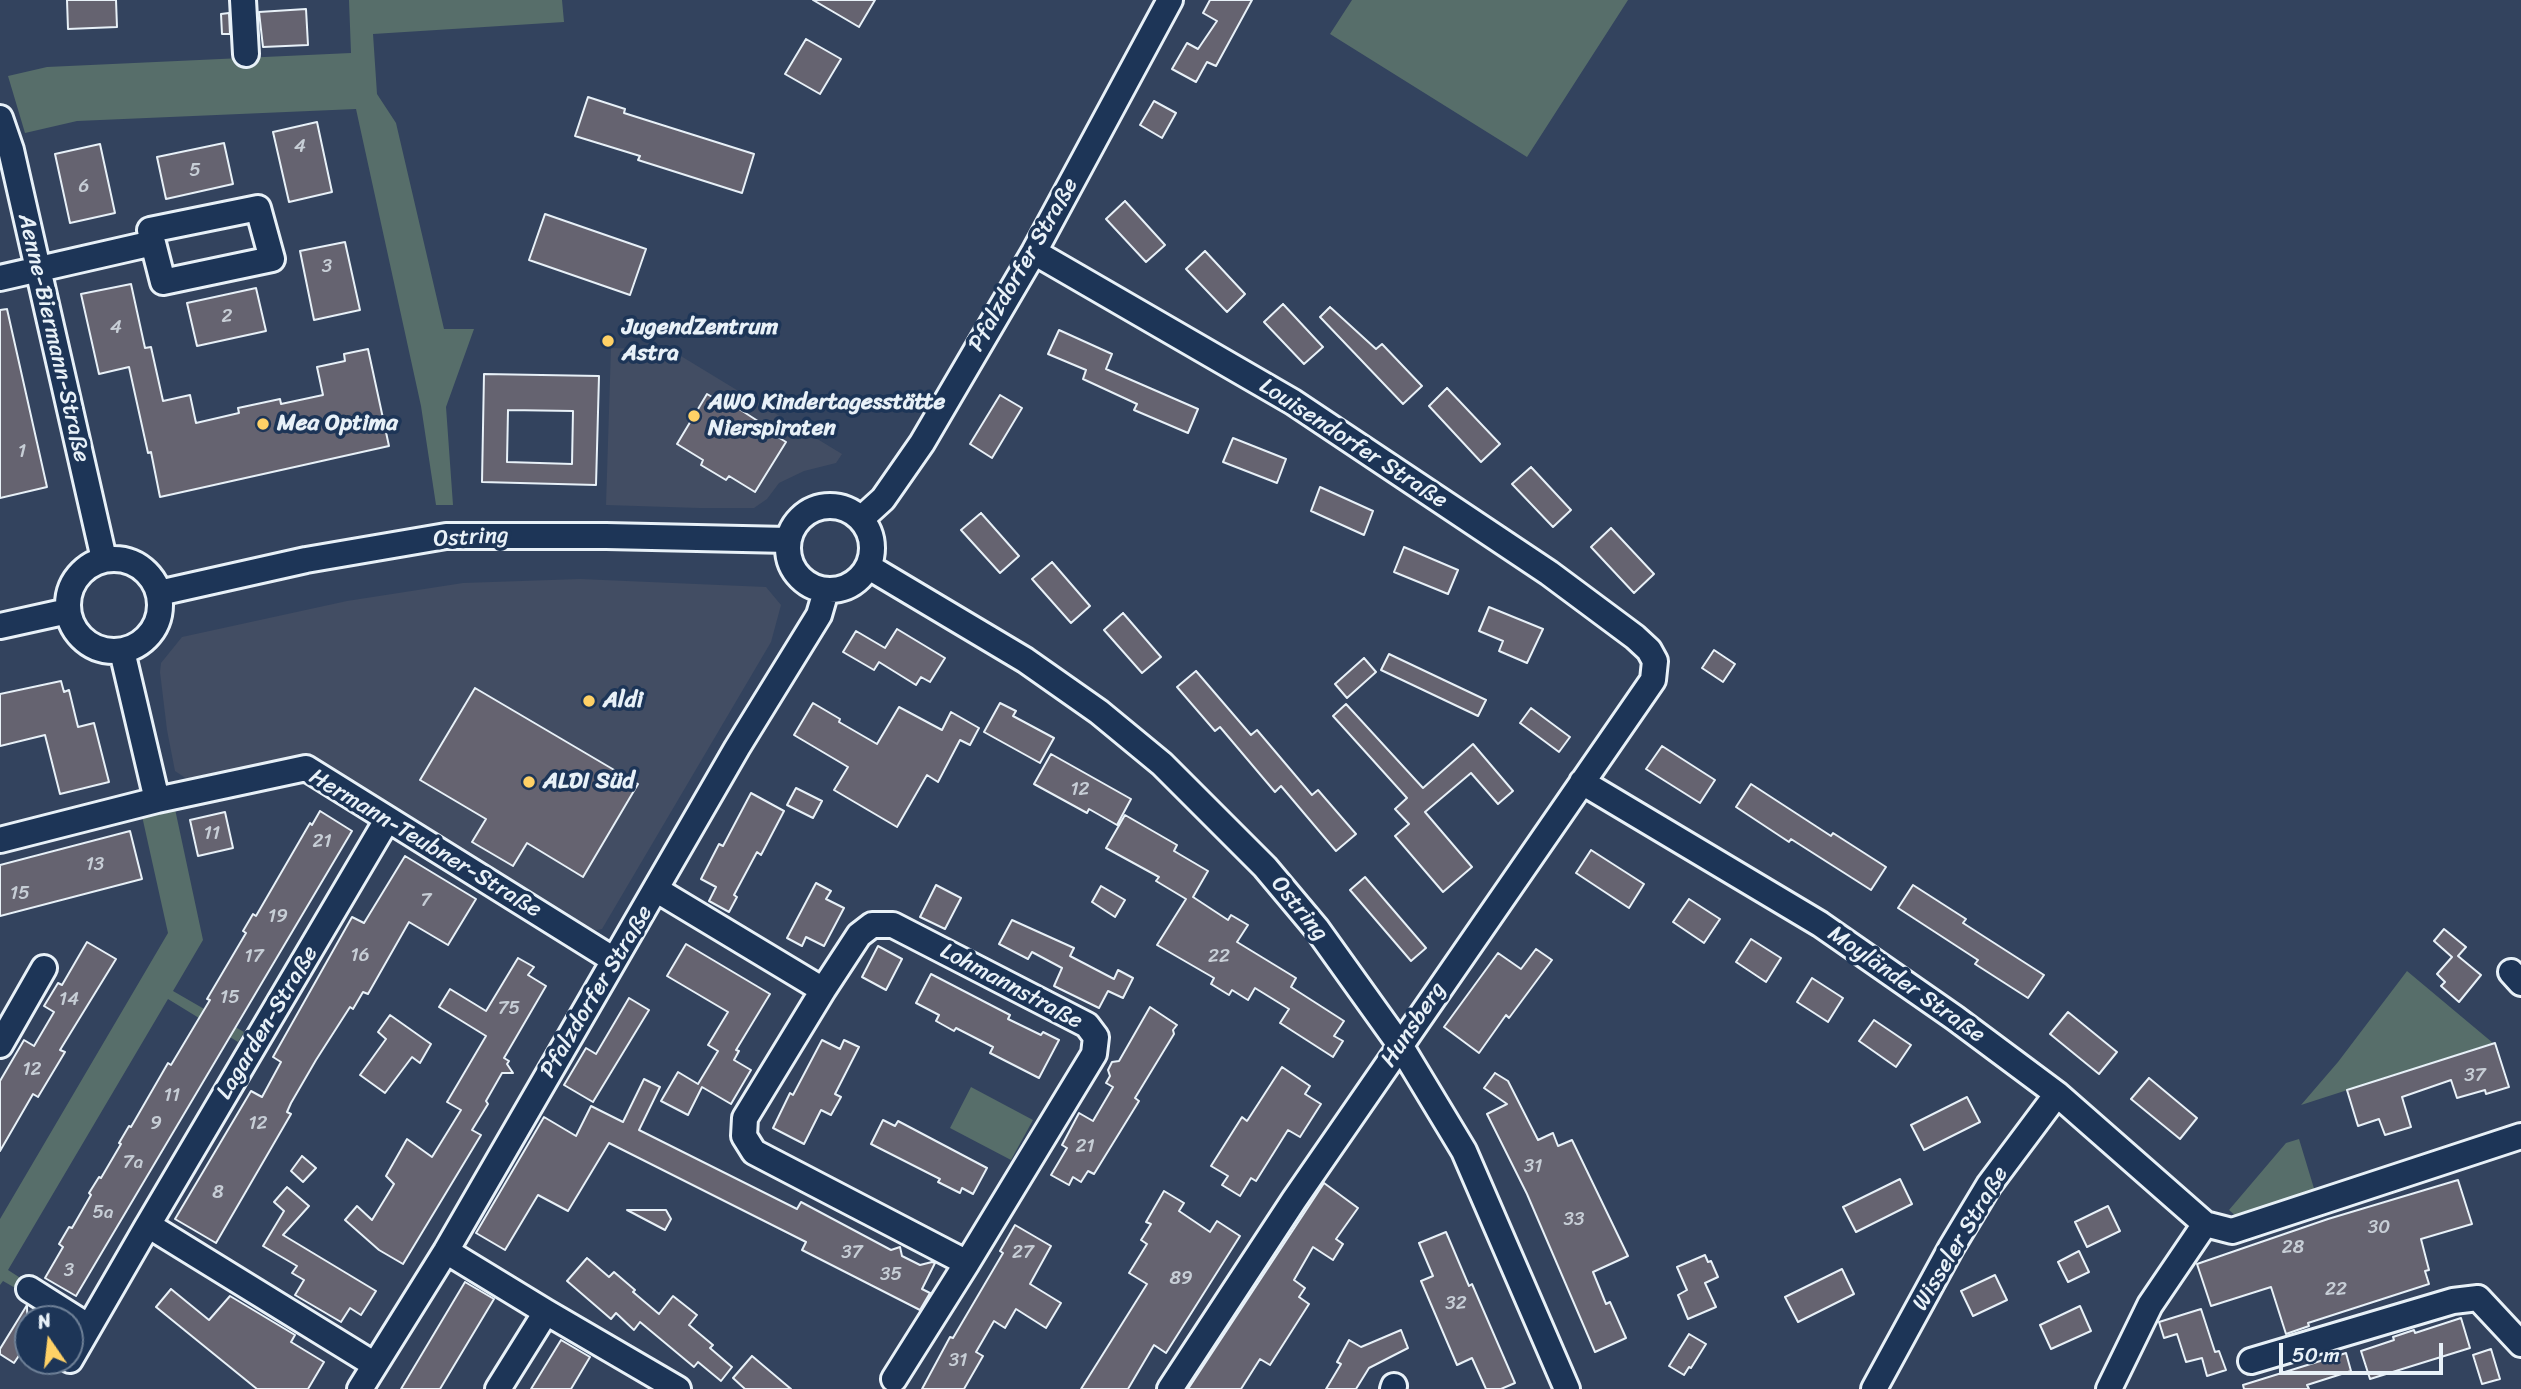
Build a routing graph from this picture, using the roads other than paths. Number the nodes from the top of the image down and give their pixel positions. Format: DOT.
graph roads {
  1 [pos="243,0"];
  2 [pos="1170,0"];
  3 [pos="246,54"];
  4 [pos="0,118"];
  5 [pos="153,243"];
  6 [pos="1034,252"];
  7 [pos="38,269"];
  8 [pos="0,278"];
  9 [pos="861,519"];
  10 [pos="788,540"];
  11 [pos="104,559"];
  12 [pos="869,567"];
  13 [pos="827,591"];
  14 [pos="159,593"];
  15 [pos="68,611"];
  16 [pos="0,626"];
  17 [pos="122,651"];
  18 [pos="1655,661"];
  19 [pos="1582,782"];
  20 [pos="157,800"];
  21 [pos="387,820"];
  22 [pos="0,840"];
  23 [pos="657,890"];
  24 [pos="614,960"];
  25 [pos="44,968"];
  26 [pos="823,990"];
  27 [pos="0,1045"];
  28 [pos="1400,1045"];
  29 [pos="2056,1094"];
  30 [pos="2521,1136"];
  31 [pos="2205,1224"];
  32 [pos="148,1225"];
  33 [pos="446,1251"];
  34 [pos="967,1263"];
  35 [pos="29,1289"];
  36 [pos="546,1312"];
  37 [pos="89,1327"];
  38 [pos="84,1335"];
  39 [pos="2521,1345"];
  40 [pos="2251,1361"];
  41 [pos="375,1365"];
  42 [pos="894,1378"];
  43 [pos="360,1389"];
  44 [pos="498,1389"];
  45 [pos="678,1389"];
  46 [pos="1170,1389"];
  47 [pos="1567,1389"];
  48 [pos="1874,1389"];
  49 [pos="2109,1389"];
  1 -- 3 [label="street"];
  2 -- 6 [label="street, Pfalzdorfer Straße"];
  4 -- 7 [label="street, Aenne-Biermann-Straße"];
  5 -- 5 [label="street"];
  5 -- 7 [label="street"];
  6 -- 9 [label="street, Pfalzdorfer Straße"];
  6 -- 18 [label="street, Louisendorfer Straße"];
  7 -- 8 [label="street"];
  7 -- 11 [label="street, Aenne-Biermann-Straße"];
  9 -- 10 [label="street"];
  9 -- 12 [label="street"];
  10 -- 13 [label="street"];
  10 -- 14 [label="street, Ostring"];
  11 -- 14 [label="street"];
  11 -- 15 [label="street"];
  12 -- 13 [label="street"];
  12 -- 28 [label="street, Ostring"];
  13 -- 23 [label="street, Pfalzdorfer Straße"];
  14 -- 17 [label="street"];
  15 -- 16 [label="street"];
  15 -- 17 [label="street"];
  17 -- 20 [label="street"];
  18 -- 19 [label="street, Hunsberg"];
  19 -- 28 [label="street, Hunsberg"];
  19 -- 29 [label="street, Moyländer Straße"];
  20 -- 21 [label="street, Hermann-Teubner-Straße"];
  20 -- 22 [label="street, Hermann-Teubner-Straße"];
  21 -- 24 [label="street, Hermann-Teubner-Straße"];
  21 -- 32 [label="street, Lagarden-Straße"];
  23 -- 24 [label="street, Pfalzdorfer Straße"];
  23 -- 26 [label="street"];
  24 -- 33 [label="street, Pfalzdorfer Straße"];
  25 -- 27 [label="street"];
  26 -- 34 [label="street, Lohmannstraße"];
  26 -- 34 [label="street, Lohmannstraße"];
  28 -- 46 [label="street, Hunsberg"];
  28 -- 47 [label="street, Ostring"];
  29 -- 31 [label="street, Moyländer Straße"];
  29 -- 48 [label="street, Wisseler Straße"];
  30 -- 31 [label="street"];
  31 -- 49 [label="street"];
  32 -- 37 [label="street, Lagarden-Straße"];
  32 -- 41 [label="street"];
  33 -- 36 [label="street"];
  33 -- 41 [label="street, Pfalzdorfer Straße"];
  34 -- 42 [label="street, Lohmannstraße"];
  35 -- 37 [label="street"];
  36 -- 44 [label="street"];
  36 -- 45 [label="street"];
  37 -- 38 [label="street, Lagarden-Straße"];
  39 -- 40 [label="street"];
  41 -- 43 [label="street, Pfalzdorfer Straße"];
}
